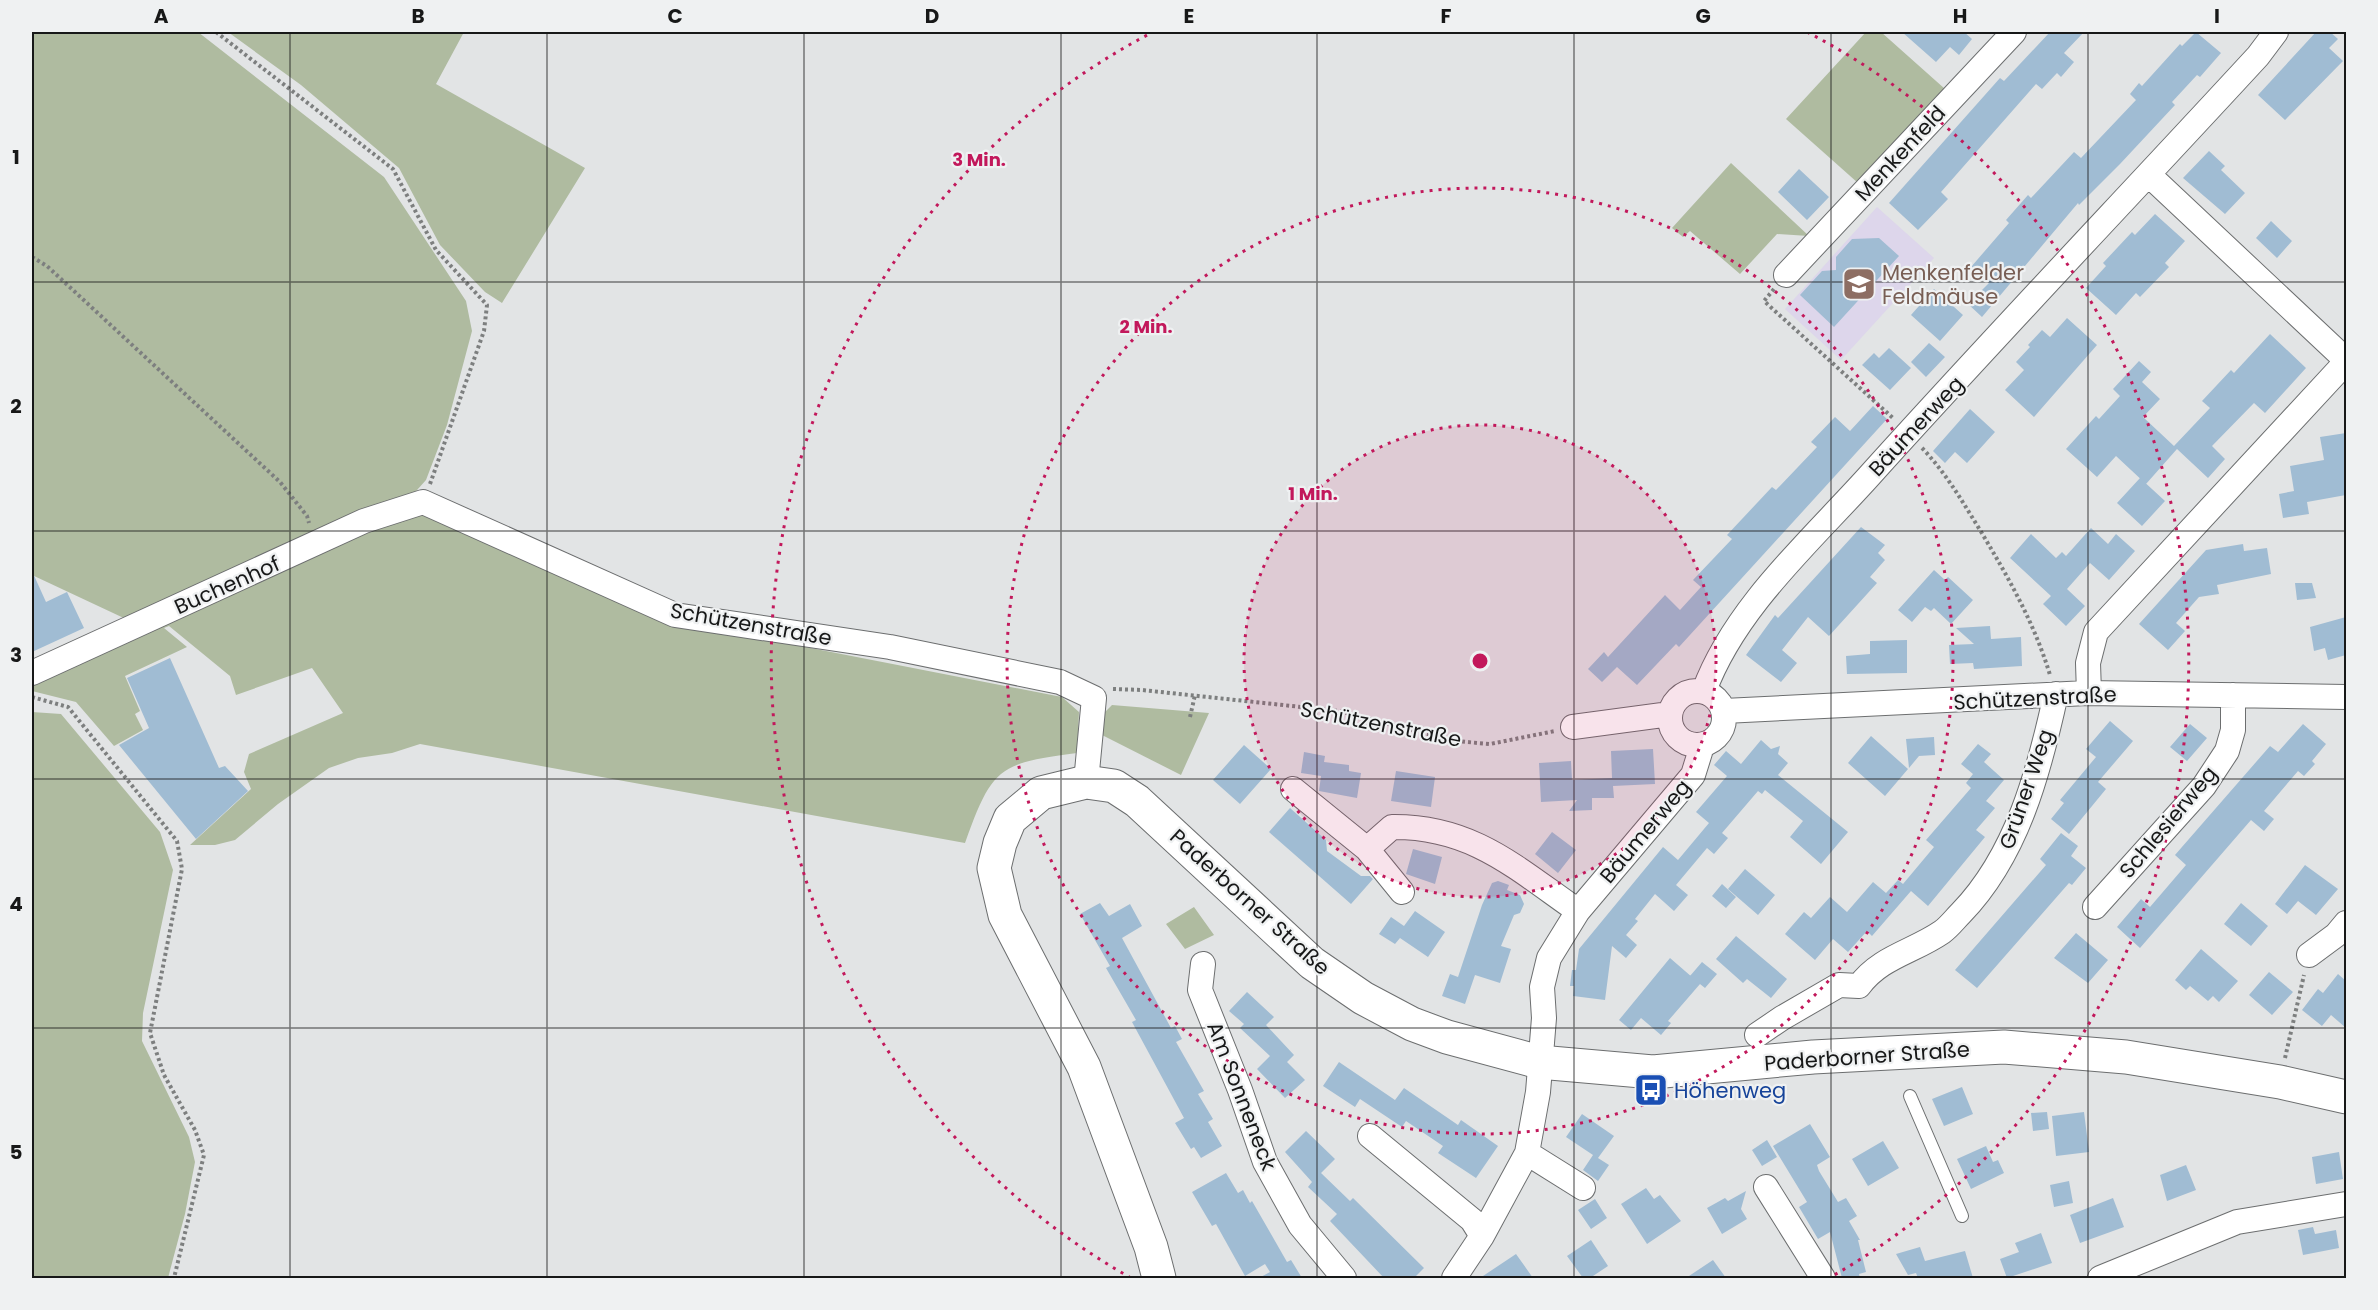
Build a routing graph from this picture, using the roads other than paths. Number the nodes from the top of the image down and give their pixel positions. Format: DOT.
graph roads {
  1 [pos="2014,32"];
  2 [pos="2276,32"];
  3 [pos="2149,175"];
  4 [pos="1786,275"];
  5 [pos="2346,361"];
  6 [pos="423,502"];
  7 [pos="32,673"];
  8 [pos="1704,691"];
  9 [pos="2089,693"];
  10 [pos="2056,694"];
  11 [pos="2233,695"];
  12 [pos="2346,697"];
  13 [pos="1724,711"];
  14 [pos="1670,714"];
  15 [pos="1574,727"];
  16 [pos="1702,746"];
  17 [pos="1086,782"];
  18 [pos="1293,789"];
  19 [pos="1367,849"];
  20 [pos="1402,892"];
  21 [pos="2095,907"];
  22 [pos="1578,911"];
  23 [pos="2346,923"];
  24 [pos="2309,955"];
  25 [pos="1203,964"];
  26 [pos="1757,1035"];
  27 [pos="1539,1062"];
  28 [pos="1910,1096"];
  29 [pos="2346,1097"];
  30 [pos="1370,1136"];
  31 [pos="1527,1153"];
  32 [pos="1766,1187"];
  33 [pos="1583,1188"];
  34 [pos="2346,1204"];
  35 [pos="1962,1216"];
  36 [pos="1482,1236"];
  37 [pos="1159,1278"];
  38 [pos="1344,1278"];
  39 [pos="1454,1278"];
  40 [pos="1823,1278"];
  41 [pos="2100,1278"];
  1 -- 4 [label="street, Menkenfeld"];
  2 -- 3 [label="street, Bäumerweg"];
  3 -- 5 [label="street"];
  3 -- 8 [label="street, Bäumerweg"];
  5 -- 9 [label="street"];
  6 -- 7 [label="street, Buchenhof"];
  6 -- 17 [label="street, Schützenstraße"];
  8 -- 13 [label="street"];
  8 -- 14 [label="street"];
  9 -- 10 [label="street, Schützenstraße"];
  9 -- 11 [label="street, Schützenstraße"];
  10 -- 13 [label="street, Schützenstraße"];
  10 -- 26 [label="street, Grüner Weg"];
  11 -- 12 [label="street, Schützenstraße"];
  11 -- 21 [label="street, Schlesierweg"];
  13 -- 16 [label="street"];
  14 -- 15 [label="street"];
  14 -- 16 [label="street"];
  16 -- 22 [label="street, Bäumerweg"];
  17 -- 27 [label="main road, Paderborner Straße"];
  17 -- 37 [label="main road, Paderborner Straße"];
  18 -- 19 [label="street"];
  19 -- 20 [label="street"];
  19 -- 22 [label="street"];
  22 -- 27 [label="street, Bäumerweg"];
  23 -- 24 [label="street"];
  25 -- 38 [label="street, Am Sonneneck"];
  27 -- 29 [label="main road, Paderborner Straße"];
  27 -- 31 [label="street"];
  28 -- 35 [label="lane"];
  30 -- 36 [label="street"];
  31 -- 33 [label="street"];
  31 -- 36 [label="street"];
  32 -- 40 [label="street"];
  34 -- 41 [label="street"];
  36 -- 39 [label="street"];
}
